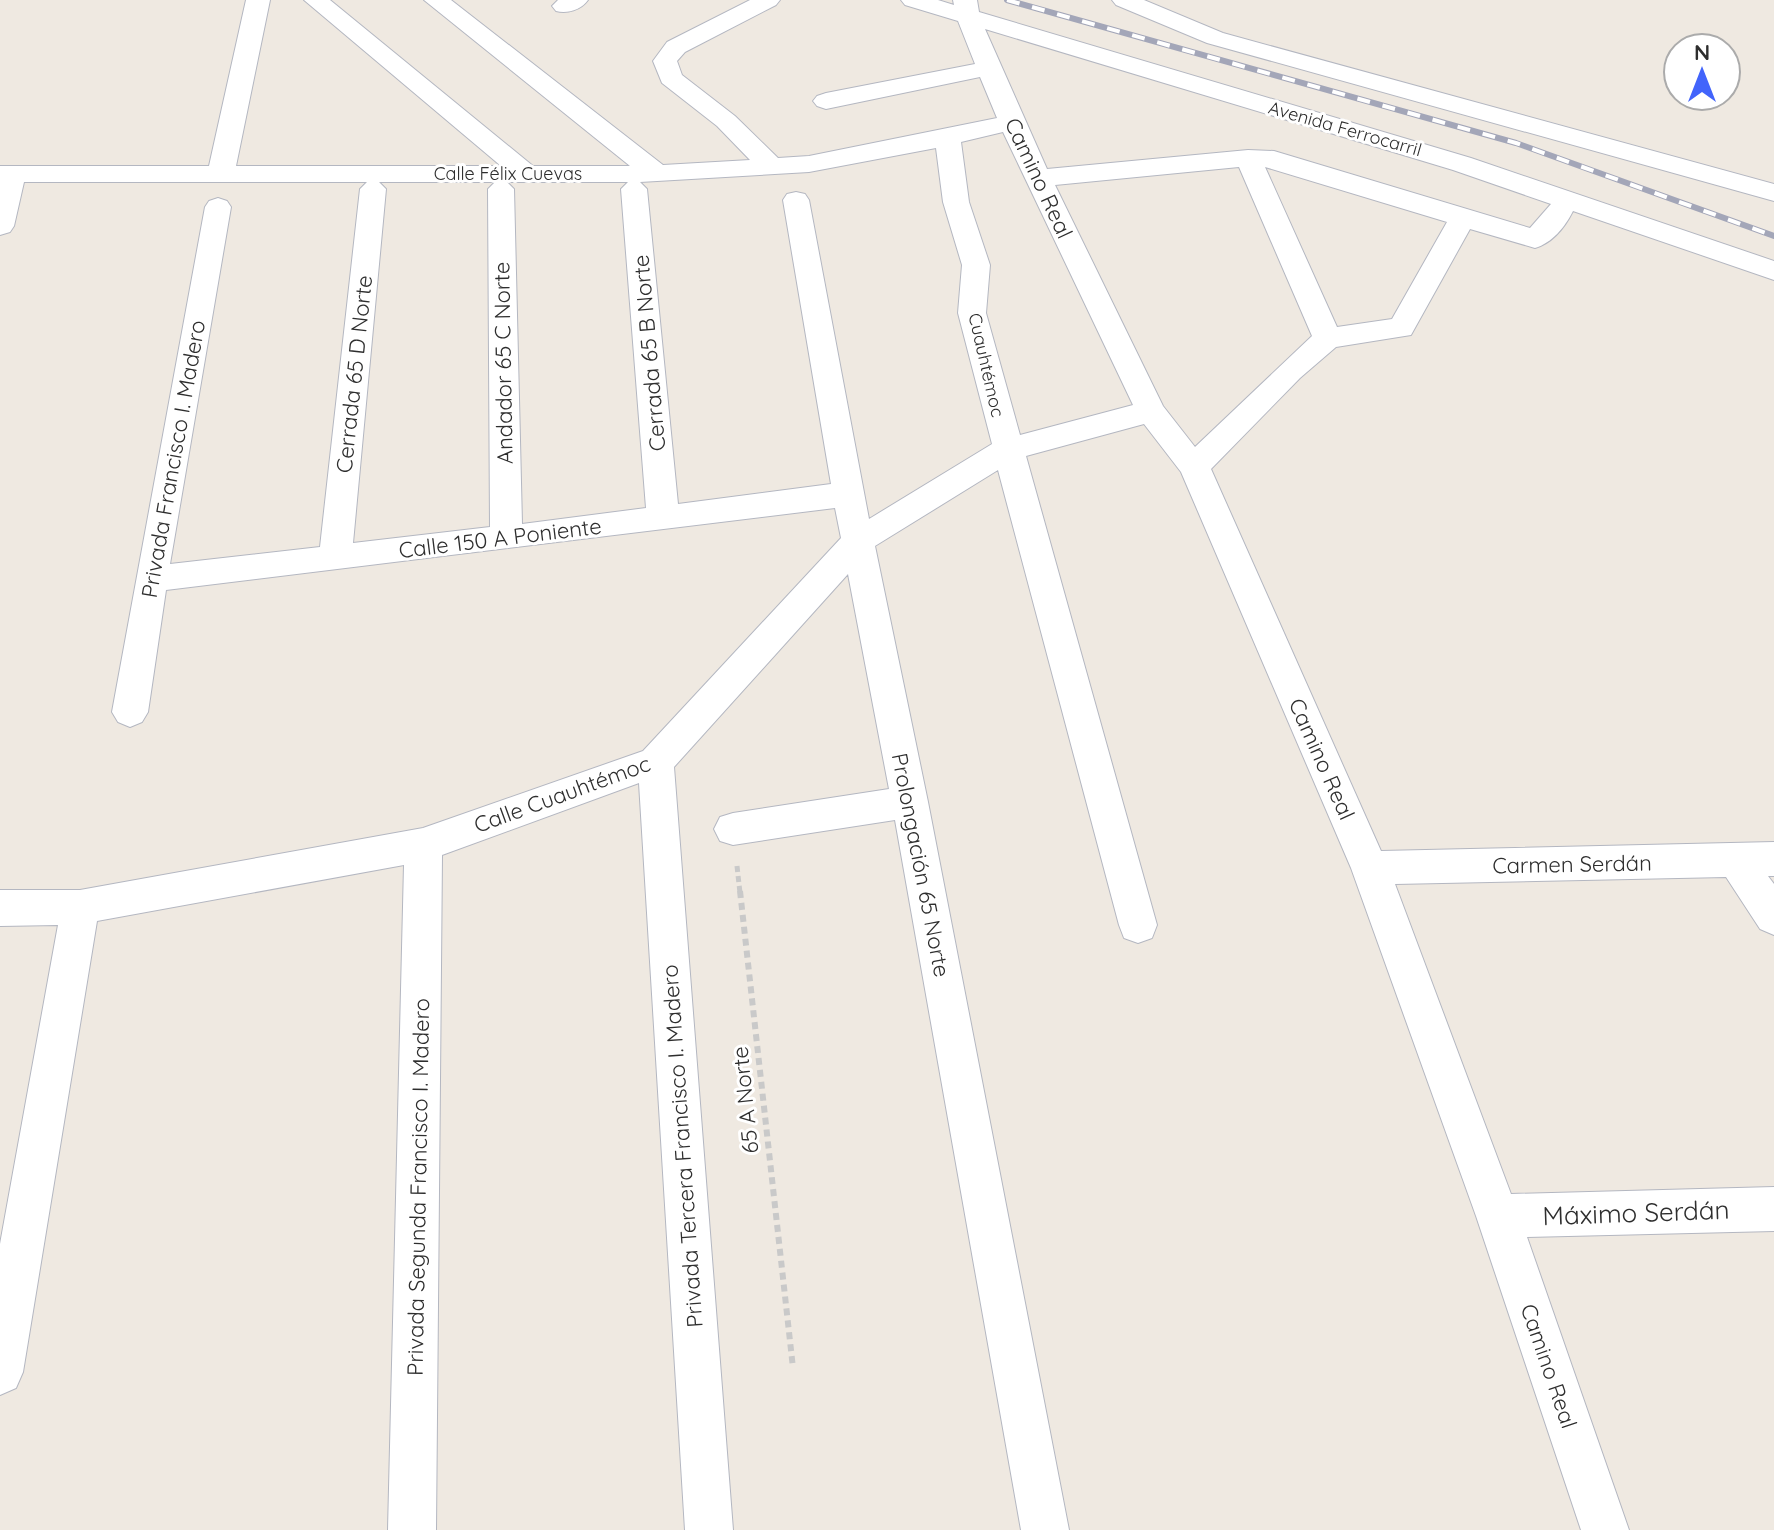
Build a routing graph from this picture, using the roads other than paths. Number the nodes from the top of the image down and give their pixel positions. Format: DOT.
graph roads {
  1 [pos="258,0"];
  2 [pos="316,0"];
  3 [pos="436,0"];
  4 [pos="768,0"];
  5 [pos="913,0"];
  6 [pos="1124,0"];
  7 [pos="967,9"];
  8 [pos="990,68"];
  9 [pos="826,101"];
  10 [pos="1011,122"];
  11 [pos="948,138"];
  12 [pos="1248,158"];
  13 [pos="773,168"];
  14 [pos="221,173"];
  15 [pos="7,174"];
  16 [pos="527,174"];
  17 [pos="1038,178"];
  18 [pos="646,182"];
  19 [pos="373,189"];
  20 [pos="501,189"];
  21 [pos="1774,193"];
  22 [pos="1567,199"];
  23 [pos="796,200"];
  24 [pos="218,207"];
  25 [pos="1463,218"];
  26 [pos="0,226"];
  27 [pos="1774,271"];
  28 [pos="1328,338"];
  29 [pos="1151,411"];
  30 [pos="1006,450"];
  31 [pos="1194,467"];
  32 [pos="848,494"];
  33 [pos="663,516"];
  34 [pos="506,538"];
  35 [pos="858,541"];
  36 [pos="335,558"];
  37 [pos="151,579"];
  38 [pos="130,712"];
  39 [pos="656,762"];
  40 [pos="910,802"];
  41 [pos="733,829"];
  42 [pos="423,845"];
  43 [pos="1774,859"];
  44 [pos="1736,860"];
  45 [pos="1370,868"];
  46 [pos="80,907"];
  47 [pos="0,908"];
  48 [pos="1774,917"];
  49 [pos="1138,925"];
  50 [pos="1774,1209"];
  51 [pos="1498,1216"];
  52 [pos="0,1372"];
  53 [pos="412,1530"];
  54 [pos="709,1530"];
  55 [pos="1045,1530"];
  56 [pos="1605,1530"];
  1 -- 14 [label="street"];
  2 -- 16 [label="street"];
  3 -- 18 [label="street"];
  4 -- 13 [label="street"];
  5 -- 7 [label="street, Avenida Ferrocarril"];
  6 -- 21 [label="street"];
  7 -- 8 [label="street, Camino Real"];
  7 -- 22 [label="street, Avenida Ferrocarril"];
  8 -- 9 [label="street"];
  8 -- 10 [label="street, Camino Real"];
  10 -- 11 [label="street, Calle Félix Cuevas"];
  10 -- 17 [label="street, Camino Real"];
  11 -- 13 [label="street, Calle Félix Cuevas"];
  11 -- 30 [label="street, Cuauhtémoc"];
  12 -- 17 [label="street"];
  12 -- 25 [label="street"];
  12 -- 28 [label="street"];
  13 -- 18 [label="street, Calle Félix Cuevas"];
  14 -- 15 [label="street, Calle Félix Cuevas"];
  14 -- 16 [label="street, Calle Félix Cuevas"];
  15 -- 26 [label="street"];
  16 -- 18 [label="street, Calle Félix Cuevas"];
  17 -- 29 [label="street, Camino Real"];
  18 -- 33 [label="street, Cerrada 65 B Norte"];
  19 -- 36 [label="street, Cerrada 65 D Norte"];
  20 -- 34 [label="street, Andador 65 C Norte"];
  22 -- 25 [label="street"];
  22 -- 27 [label="street, Avenida Ferrocarril"];
  23 -- 32 [label="street, Prolongación 65 Norte"];
  24 -- 37 [label="street, Privada Francisco I. Madero"];
  25 -- 28 [label="street"];
  28 -- 31 [label="street"];
  29 -- 30 [label="street, Calle Cuauhtémoc"];
  29 -- 31 [label="street, Camino Real"];
  30 -- 35 [label="street, Calle Cuauhtémoc"];
  30 -- 49 [label="street, Cuauhtémoc"];
  31 -- 45 [label="street, Camino Real"];
  32 -- 33 [label="street, Calle 150 A Poniente"];
  32 -- 35 [label="street, Prolongación 65 Norte"];
  33 -- 34 [label="street, Calle 150 A Poniente"];
  34 -- 36 [label="street, Calle 150 A Poniente"];
  35 -- 39 [label="street, Calle Cuauhtémoc"];
  35 -- 40 [label="street, Prolongación 65 Norte"];
  36 -- 37 [label="street, Calle 150 A Poniente"];
  37 -- 38 [label="street, Privada Francisco I. Madero"];
  39 -- 42 [label="street, Calle Cuauhtémoc"];
  39 -- 54 [label="street, Privada Tercera Francisco I. Madero"];
  40 -- 41 [label="street"];
  40 -- 55 [label="street, Prolongación 65 Norte"];
  42 -- 46 [label="street, Calle Cuauhtémoc"];
  42 -- 53 [label="street, Privada Segunda Francisco I. Madero"];
  43 -- 44 [label="street, Carmen Serdán"];
  44 -- 45 [label="street, Carmen Serdán"];
  44 -- 48 [label="street"];
  45 -- 51 [label="street, Camino Real"];
  46 -- 47 [label="street, Calle Cuauhtémoc"];
  46 -- 52 [label="street"];
  50 -- 51 [label="street, Máximo Serdán"];
  51 -- 56 [label="street, Camino Real"];
}
